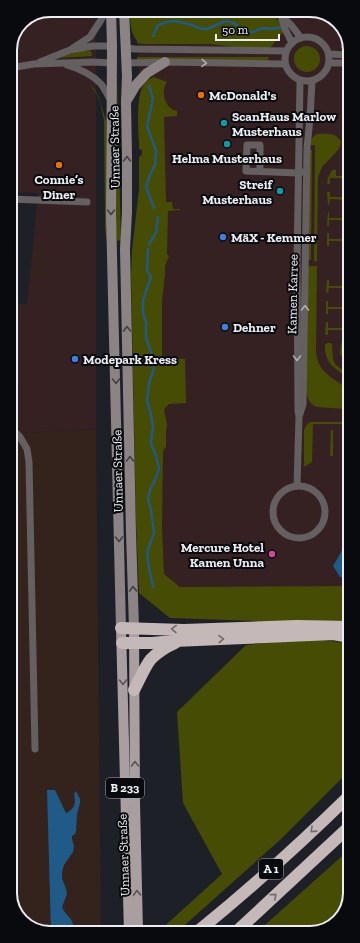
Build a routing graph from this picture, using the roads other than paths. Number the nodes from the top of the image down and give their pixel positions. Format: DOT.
graph roads {
  1 [pos="102,17"];
  2 [pos="111,17"];
  3 [pos="124,17"];
  4 [pos="284,19"];
  5 [pos="301,38"];
  6 [pos="292,43"];
  7 [pos="112,46"];
  8 [pos="125,48"];
  9 [pos="70,50"];
  10 [pos="286,51"];
  11 [pos="329,54"];
  12 [pos="343,55"];
  13 [pos="165,62"];
  14 [pos="111,63"];
  15 [pos="126,63"];
  16 [pos="329,63"];
  17 [pos="343,63"];
  18 [pos="34,64"];
  19 [pos="61,64"];
  20 [pos="285,64"];
  21 [pos="17,67"];
  22 [pos="300,81"];
  23 [pos="312,81"];
  24 [pos="126,102"];
  25 [pos="111,103"];
  26 [pos="260,171"];
  27 [pos="307,171"];
  28 [pos="298,173"];
  29 [pos="17,199"];
  30 [pos="87,202"];
  31 [pos="299,416"];
  32 [pos="17,434"];
  33 [pos="298,486"];
  34 [pos="343,627"];
  35 [pos="121,628"];
  36 [pos="134,628"];
  37 [pos="343,636"];
  38 [pos="182,640"];
  39 [pos="128,643"];
  40 [pos="134,690"];
  41 [pos="35,749"];
  42 [pos="343,802"];
  43 [pos="343,833"];
  44 [pos="129,926"];
  45 [pos="138,926"];
  46 [pos="204,926"];
  47 [pos="242,926"];
  1 -- 9 [label="street"];
  2 -- 7 [label="main road, Unnaer Straße"];
  3 -- 8 [label="main road, Unnaer Straße"];
  4 -- 5 [label="street"];
  4 -- 6 [label="street"];
  5 -- 6 [label="street"];
  5 -- 11 [label="street"];
  6 -- 10 [label="street"];
  7 -- 8 [label="main road"];
  7 -- 9 [label="street"];
  7 -- 14 [label="main road, Unnaer Straße"];
  8 -- 10 [label="street"];
  8 -- 15 [label="main road, Unnaer Straße"];
  9 -- 18 [label="street"];
  10 -- 20 [label="street"];
  11 -- 12 [label="street"];
  11 -- 16 [label="street"];
  13 -- 15 [label="street"];
  13 -- 20 [label="street, one-way"];
  13 -- 24 [label="main road"];
  14 -- 15 [label="main road"];
  14 -- 19 [label="street"];
  14 -- 25 [label="main road, Unnaer Straße"];
  15 -- 24 [label="main road, Unnaer Straße"];
  16 -- 17 [label="street"];
  16 -- 23 [label="street"];
  18 -- 19 [label="street"];
  18 -- 21 [label="street"];
  19 -- 25 [label="street"];
  20 -- 22 [label="street"];
  22 -- 23 [label="street"];
  22 -- 28 [label="street, Kamen Karree"];
  23 -- 27 [label="street, Kamen Karree"];
  36 -- 24 [label="main road, Unnaer Straße, one-way"];
  25 -- 35 [label="main road, Unnaer Straße, one-way"];
  26 -- 28 [label="street"];
  27 -- 28 [label="street"];
  31 -- 27 [label="street, Kamen Karree, one-way"];
  28 -- 31 [label="street, Kamen Karree, one-way"];
  29 -- 30 [label="street"];
  31 -- 33 [label="street, Kamen Karree"];
  32 -- 41 [label="street"];
  33 -- 33 [label="street"];
  34 -- 36 [label="highway, one-way"];
  35 -- 36 [label="highway"];
  35 -- 39 [label="main road, Unnaer Straße / B 233"];
  36 -- 39 [label="main road, Unnaer Straße / B 233"];
  38 -- 37 [label="highway, one-way"];
  38 -- 39 [label="highway"];
  38 -- 40 [label="highway"];
  39 -- 40 [label="main road, Unnaer Straße / B 233"];
  39 -- 44 [label="main road, Unnaer Straße / B 233, one-way"];
  45 -- 40 [label="main road, Unnaer Straße / B 233, one-way"];
  42 -- 46 [label="highway, A 1, one-way"];
  47 -- 43 [label="highway, A 1, one-way"];
}
